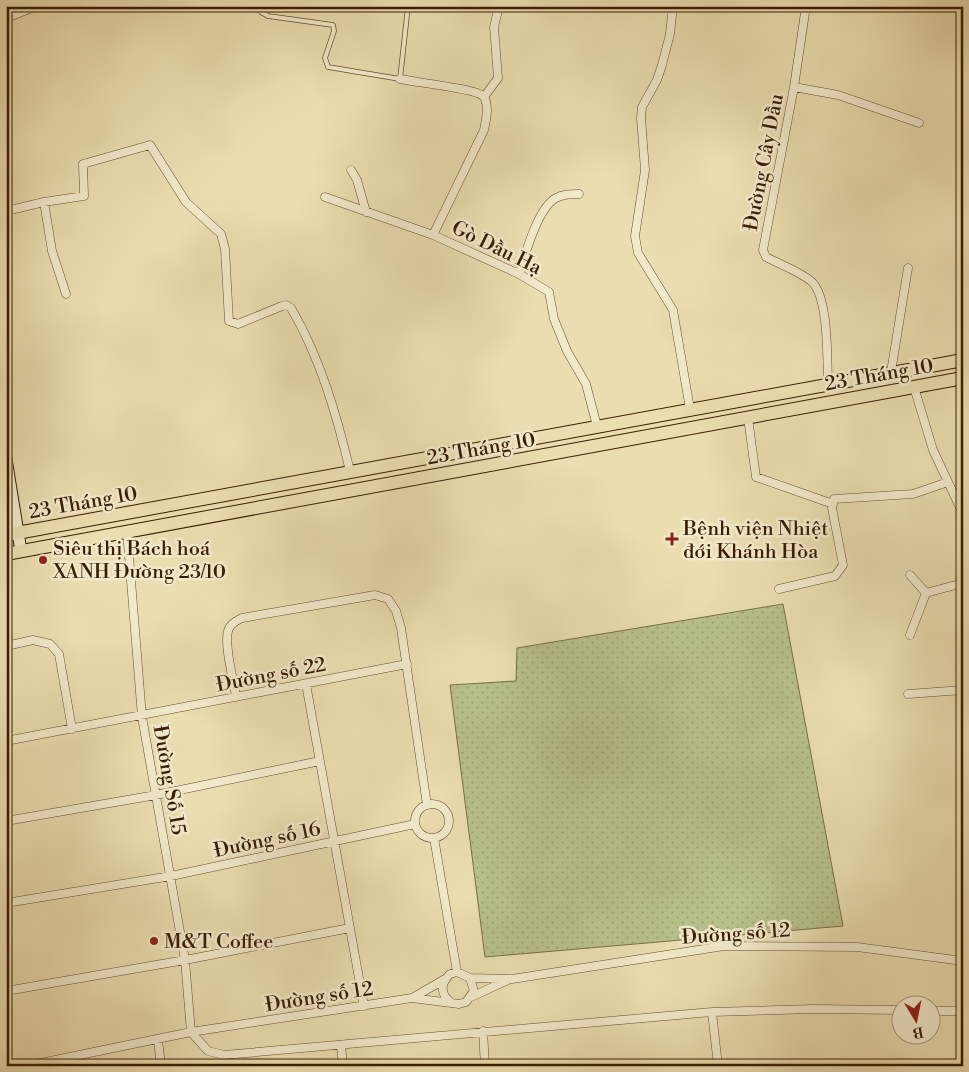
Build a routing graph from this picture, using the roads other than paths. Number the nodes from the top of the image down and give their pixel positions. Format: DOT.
graph roads {
  1 [pos="37,6"];
  2 [pos="259,6"];
  3 [pos="408,6"];
  4 [pos="500,6"];
  5 [pos="672,6"];
  6 [pos="806,6"];
  7 [pos="6,18"];
  8 [pos="400,80"];
  9 [pos="794,87"];
  10 [pos="484,97"];
  11 [pos="919,123"];
  12 [pos="351,170"];
  13 [pos="579,194"];
  14 [pos="325,197"];
  15 [pos="44,202"];
  16 [pos="6,211"];
  17 [pos="366,212"];
  18 [pos="433,235"];
  19 [pos="908,268"];
  20 [pos="519,274"];
  21 [pos="66,294"];
  22 [pos="963,360"];
  23 [pos="892,372"];
  24 [pos="963,378"];
  25 [pos="828,383"];
  26 [pos="914,387"];
  27 [pos="690,409"];
  28 [pos="748,418"];
  29 [pos="597,426"];
  30 [pos="6,458"];
  31 [pos="350,471"];
  32 [pos="948,482"];
  33 [pos="833,504"];
  34 [pos="963,514"];
  35 [pos="127,531"];
  36 [pos="12,534"];
  37 [pos="21,551"];
  38 [pos="6,554"];
  39 [pos="910,576"];
  40 [pos="963,583"];
  41 [pos="779,589"];
  42 [pos="926,593"];
  43 [pos="910,635"];
  44 [pos="6,646"];
  45 [pos="407,664"];
  46 [pos="306,684"];
  47 [pos="963,690"];
  48 [pos="908,694"];
  49 [pos="236,697"];
  50 [pos="142,717"];
  51 [pos="72,729"];
  52 [pos="6,741"];
  53 [pos="320,762"];
  54 [pos="156,795"];
  55 [pos="427,805"];
  56 [pos="6,820"];
  57 [pos="415,824"];
  58 [pos="434,838"];
  59 [pos="171,876"];
  60 [pos="6,903"];
  61 [pos="350,928"];
  62 [pos="185,960"];
  63 [pos="963,960"];
  64 [pos="457,972"];
  65 [pos="470,978"];
  66 [pos="445,979"];
  67 [pos="512,979"];
  68 [pos="6,991"];
  69 [pos="412,998"];
  70 [pos="471,998"];
  71 [pos="452,1003"];
  72 [pos="364,1006"];
  73 [pos="892,1010"];
  74 [pos="942,1011"];
  75 [pos="963,1011"];
  76 [pos="712,1012"];
  77 [pos="484,1030"];
  78 [pos="191,1032"];
  79 [pos="158,1040"];
  80 [pos="340,1046"];
  81 [pos="26,1066"];
  82 [pos="161,1066"];
  83 [pos="343,1066"];
  84 [pos="485,1066"];
  85 [pos="718,1066"];
  1 -- 7 [label="street"];
  2 -- 8 [label="lane"];
  3 -- 8 [label="lane"];
  4 -- 10 [label="street"];
  5 -- 27 [label="street"];
  6 -- 9 [label="street, Đường Cây Dầu"];
  8 -- 10 [label="street"];
  9 -- 11 [label="street"];
  9 -- 25 [label="street, Đường Cây Dầu"];
  10 -- 18 [label="street, Gò Dầu Hạ"];
  12 -- 17 [label="street"];
  13 -- 20 [label="street"];
  14 -- 17 [label="street"];
  15 -- 16 [label="street"];
  15 -- 21 [label="street"];
  15 -- 31 [label="street"];
  17 -- 18 [label="street"];
  18 -- 20 [label="street, Gò Dầu Hạ"];
  19 -- 23 [label="street"];
  20 -- 29 [label="street, Gò Dầu Hạ"];
  22 -- 23 [label="main road, 23 Tháng 10"];
  23 -- 25 [label="main road, 23 Tháng 10"];
  24 -- 26 [label="main road, 23 Tháng 10"];
  25 -- 27 [label="main road, 23 Tháng 10"];
  26 -- 28 [label="main road, 23 Tháng 10"];
  26 -- 32 [label="street"];
  27 -- 29 [label="main road, 23 Tháng 10"];
  28 -- 33 [label="street"];
  28 -- 35 [label="main road, 23 Tháng 10"];
  29 -- 31 [label="main road, 23 Tháng 10"];
  30 -- 36 [label="street"];
  31 -- 36 [label="main road, 23 Tháng 10"];
  32 -- 33 [label="street"];
  32 -- 34 [label="street"];
  33 -- 41 [label="street"];
  35 -- 37 [label="main road, 23 Tháng 10"];
  35 -- 50 [label="street, Đường Số 15"];
  36 -- 37 [label="street"];
  37 -- 38 [label="main road, 23 Tháng 10"];
  39 -- 42 [label="street"];
  40 -- 42 [label="street"];
  42 -- 43 [label="street"];
  44 -- 51 [label="street"];
  45 -- 46 [label="street, Đường số 22"];
  45 -- 49 [label="street"];
  45 -- 55 [label="street"];
  46 -- 49 [label="street, Đường số 22"];
  46 -- 53 [label="street"];
  47 -- 48 [label="street"];
  49 -- 50 [label="street, Đường số 22"];
  50 -- 51 [label="street"];
  50 -- 54 [label="street, Đường Số 15"];
  51 -- 52 [label="street"];
  53 -- 54 [label="street"];
  53 -- 61 [label="street"];
  54 -- 56 [label="street"];
  54 -- 59 [label="street, Đường Số 15"];
  55 -- 57 [label="street"];
  55 -- 58 [label="street"];
  57 -- 58 [label="street"];
  57 -- 59 [label="street, Đường số 16"];
  58 -- 64 [label="street"];
  59 -- 60 [label="street, Đường số 16"];
  59 -- 62 [label="street, Đường Số 15"];
  61 -- 62 [label="street"];
  61 -- 72 [label="street"];
  62 -- 68 [label="street"];
  62 -- 78 [label="street, Đường Số 15"];
  63 -- 67 [label="street, Đường số 12"];
  64 -- 65 [label="street"];
  64 -- 66 [label="street"];
  65 -- 67 [label="street, Đường số 12"];
  65 -- 70 [label="street"];
  66 -- 69 [label="street"];
  66 -- 71 [label="street"];
  67 -- 70 [label="street, Đường số 12"];
  69 -- 71 [label="street, Đường số 12"];
  69 -- 72 [label="street, Đường số 12"];
  70 -- 71 [label="street"];
  72 -- 78 [label="street, Đường số 12"];
  73 -- 76 [label="street"];
  74 -- 75 [label="street"];
  76 -- 77 [label="street"];
  76 -- 85 [label="street"];
  77 -- 80 [label="street"];
  77 -- 84 [label="street"];
  78 -- 79 [label="street"];
  78 -- 80 [label="street"];
  79 -- 81 [label="street"];
  79 -- 82 [label="street"];
  80 -- 83 [label="street"];
}
